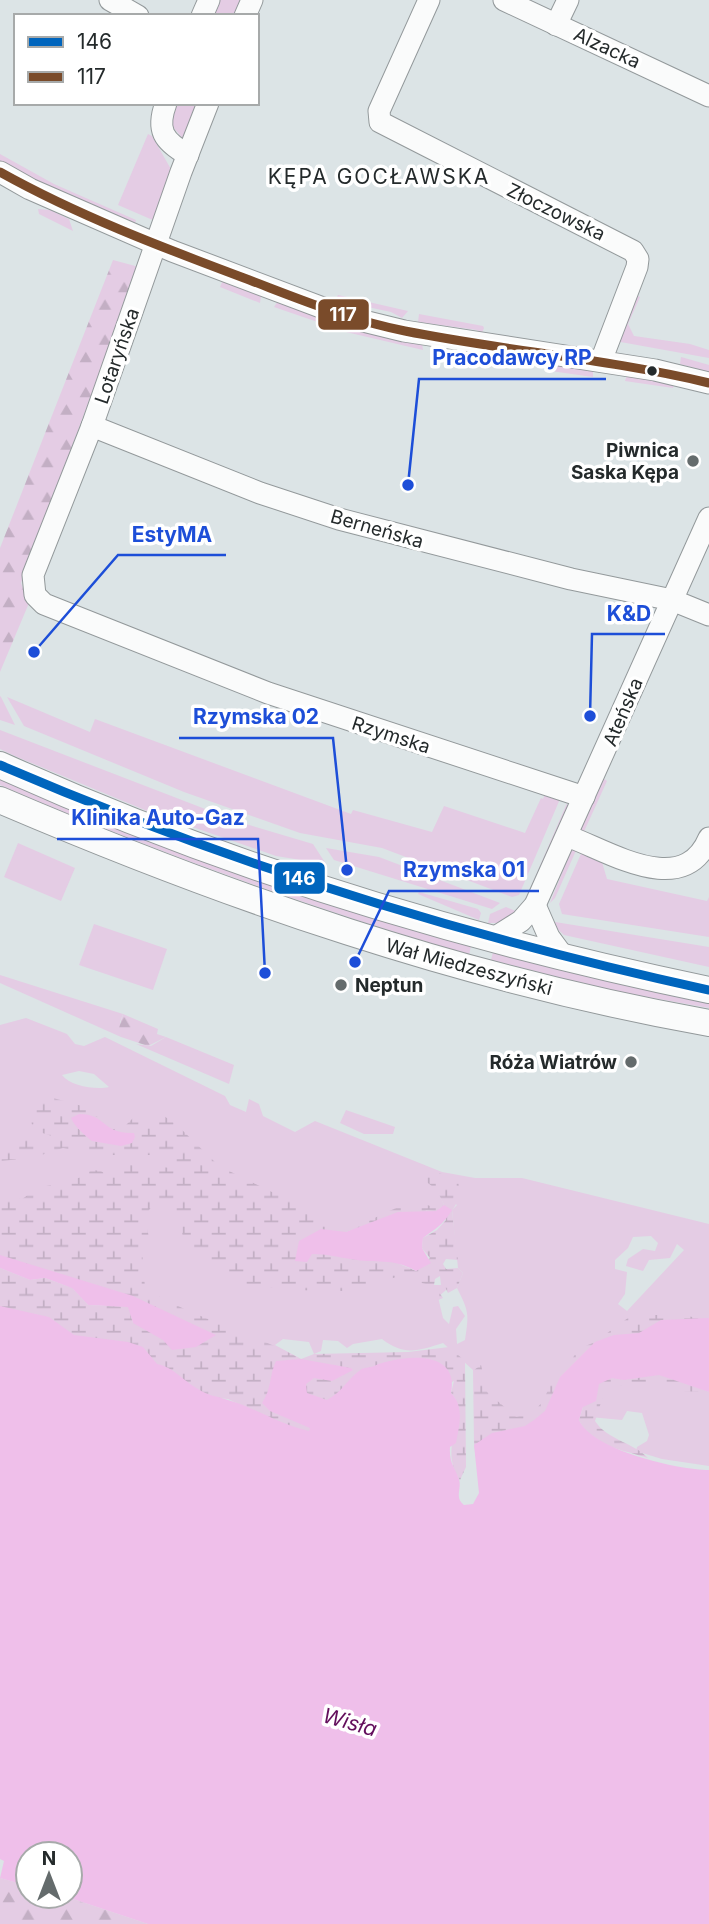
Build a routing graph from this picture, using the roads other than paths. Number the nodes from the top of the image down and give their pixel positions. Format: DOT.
graph roads {
  1 [pos="110,0"];
  2 [pos="429,0"];
  3 [pos="504,0"];
  4 [pos="568,0"];
  5 [pos="134,14"];
  6 [pos="556,25"];
  7 [pos="709,96"];
  8 [pos="165,105"];
  9 [pos="207,105"];
  10 [pos="188,155"];
  11 [pos="0,172"];
  12 [pos="157,245"];
  13 [pos="601,362"];
  14 [pos="709,383"];
  15 [pos="92,426"];
  16 [pos="709,518"];
  17 [pos="672,600"];
  18 [pos="44,604"];
  19 [pos="709,615"];
  20 [pos="0,765"];
  21 [pos="584,797"];
  22 [pos="0,800"];
  23 [pos="567,836"];
  24 [pos="709,838"];
  25 [pos="536,905"];
  26 [pos="494,938"];
  27 [pos="563,956"];
  28 [pos="709,990"];
  29 [pos="709,1023"];
  1 -- 5 [label="street"];
  2 -- 13 [label="street, Złoczowska"];
  3 -- 6 [label="street, Alzacka"];
  4 -- 6 [label="street"];
  6 -- 7 [label="street, Alzacka"];
  8 -- 10 [label="street"];
  9 -- 10 [label="street, Lotaryńska"];
  10 -- 12 [label="street, Lotaryńska"];
  11 -- 12 [label="street"];
  12 -- 13 [label="street"];
  12 -- 15 [label="street, Lotaryńska"];
  13 -- 14 [label="street"];
  15 -- 17 [label="street, Berneńska"];
  15 -- 18 [label="street, Lotaryńska"];
  16 -- 17 [label="street, Ateńska"];
  17 -- 19 [label="street, Berneńska"];
  17 -- 21 [label="street, Ateńska"];
  18 -- 21 [label="street, Rzymska"];
  20 -- 26 [label="main road, Wał Miedzeszyński"];
  21 -- 23 [label="street, Ateńska"];
  22 -- 29 [label="main road, Wał Miedzeszyński"];
  23 -- 24 [label="street"];
  23 -- 25 [label="street, Ateńska"];
  25 -- 26 [label="street, Ateńska"];
  25 -- 27 [label="street"];
  26 -- 27 [label="main road, Wał Miedzeszyński"];
  27 -- 28 [label="main road, Wał Miedzeszyński"];
}
